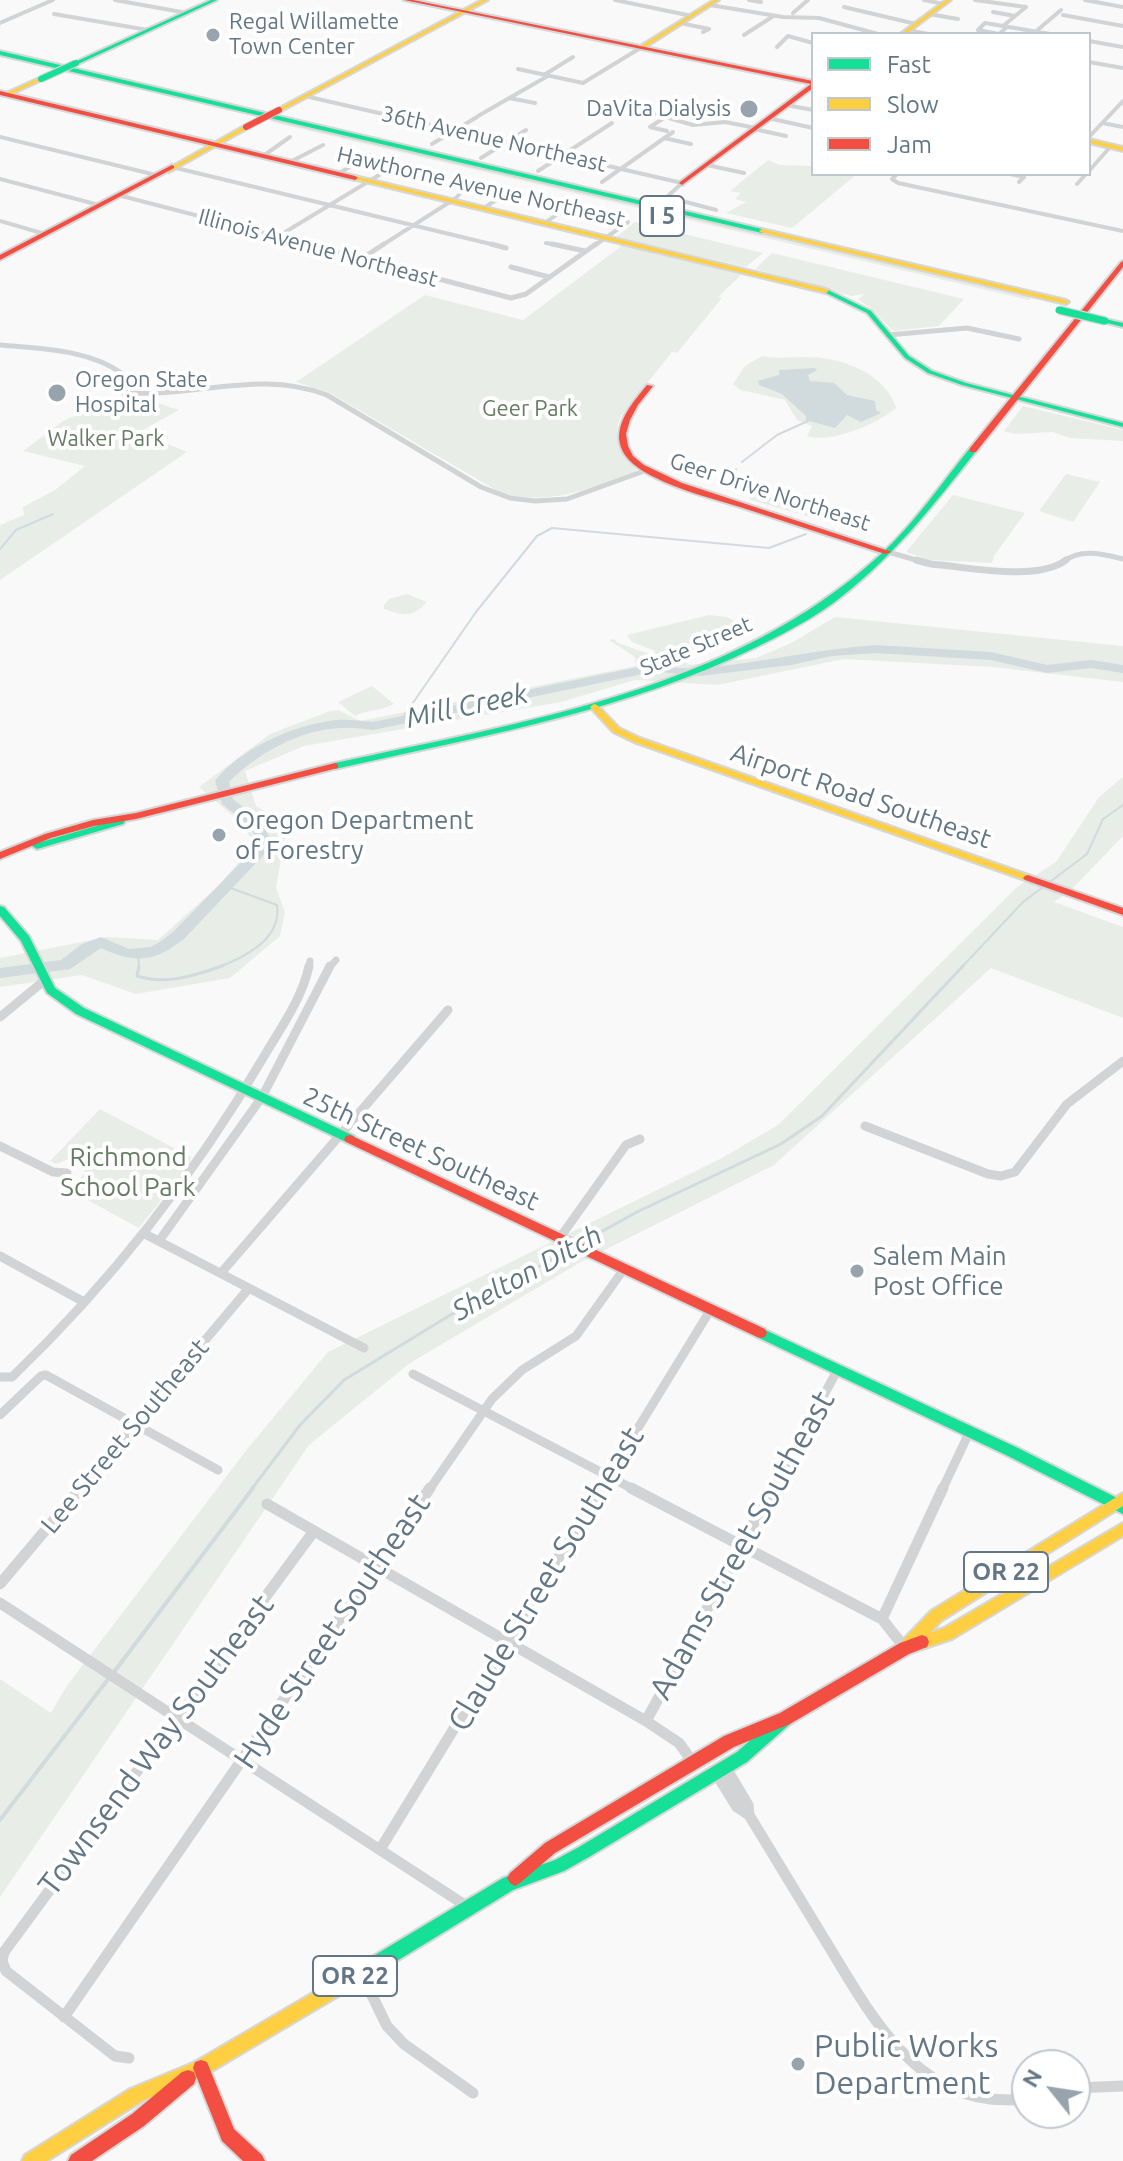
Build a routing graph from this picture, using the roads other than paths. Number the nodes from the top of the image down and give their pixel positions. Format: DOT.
graph roads {
  1 [pos="53,0"];
  2 [pos="115,0"];
  3 [pos="215,0"];
  4 [pos="406,0"];
  5 [pos="486,0"];
  6 [pos="615,0"];
  7 [pos="749,0"];
  8 [pos="808,0"];
  9 [pos="924,0"];
  10 [pos="975,0"];
  11 [pos="1085,0"];
  12 [pos="713,2"];
  13 [pos="761,2"];
  14 [pos="946,2"];
  15 [pos="844,7"];
  16 [pos="1123,7"];
  17 [pos="468,10"];
  18 [pos="993,12"];
  19 [pos="187,13"];
  20 [pos="793,13"];
  21 [pos="54,14"];
  22 [pos="929,14"];
  23 [pos="692,16"];
  24 [pos="773,16"];
  25 [pos="1015,16"];
  26 [pos="958,19"];
  27 [pos="0,23"];
  28 [pos="680,23"];
  29 [pos="1005,26"];
  30 [pos="1123,26"];
  31 [pos="148,30"];
  32 [pos="909,30"];
  33 [pos="703,32"];
  34 [pos="872,32"];
  35 [pos="988,32"];
  36 [pos="1000,32"];
  37 [pos="1031,32"];
  38 [pos="1036,32"];
  39 [pos="744,35"];
  40 [pos="1091,41"];
  41 [pos="811,42"];
  42 [pos="642,47"];
  43 [pos="777,47"];
  44 [pos="1123,47"];
  45 [pos="0,53"];
  46 [pos="573,57"];
  47 [pos="0,61"];
  48 [pos="1091,62"];
  49 [pos="1123,68"];
  50 [pos="518,69"];
  51 [pos="41,74"];
  52 [pos="545,76"];
  53 [pos="811,84"];
  54 [pos="811,86"];
  55 [pos="2,95"];
  56 [pos="305,96"];
  57 [pos="509,98"];
  58 [pos="1123,101"];
  59 [pos="535,103"];
  60 [pos="786,105"];
  61 [pos="634,108"];
  62 [pos="811,110"];
  63 [pos="664,118"];
  64 [pos="768,118"];
  65 [pos="612,123"];
  66 [pos="1102,123"];
  67 [pos="696,125"];
  68 [pos="1123,127"];
  69 [pos="811,128"];
  70 [pos="755,129"];
  71 [pos="455,130"];
  72 [pos="526,130"];
  73 [pos="687,132"];
  74 [pos="786,136"];
  75 [pos="0,137"];
  76 [pos="290,137"];
  77 [pos="1091,137"];
  78 [pos="664,138"];
  79 [pos="1091,140"];
  80 [pos="507,142"];
  81 [pos="213,144"];
  82 [pos="432,144"];
  83 [pos="691,144"];
  84 [pos="323,145"];
  85 [pos="1117,147"];
  86 [pos="369,155"];
  87 [pos="563,155"];
  88 [pos="263,156"];
  89 [pos="481,158"];
  90 [pos="290,162"];
  91 [pos="399,163"];
  92 [pos="707,165"];
  93 [pos="172,167"];
  94 [pos="621,169"];
  95 [pos="1091,169"];
  96 [pos="538,171"];
  97 [pos="744,173"];
  98 [pos="338,174"];
  99 [pos="156,175"];
  100 [pos="896,176"];
  101 [pos="1019,176"];
  102 [pos="1084,176"];
  103 [pos="464,177"];
  104 [pos="0,179"];
  105 [pos="370,181"];
  106 [pos="602,182"];
  107 [pos="1019,182"];
  108 [pos="682,183"];
  109 [pos="1077,184"];
  110 [pos="508,192"];
  111 [pos="118,195"];
  112 [pos="452,201"];
  113 [pos="571,204"];
  114 [pos="99,205"];
  115 [pos="329,206"];
  116 [pos="484,208"];
  117 [pos="716,210"];
  118 [pos="0,221"];
  119 [pos="628,222"];
  120 [pos="545,223"];
  121 [pos="412,226"];
  122 [pos="1123,231"];
  123 [pos="45,234"];
  124 [pos="277,237"];
  125 [pos="605,237"];
  126 [pos="546,243"];
  127 [pos="506,248"];
  128 [pos="585,251"];
  129 [pos="0,258"];
  130 [pos="361,259"];
  131 [pos="1123,263"];
  132 [pos="511,267"];
  133 [pos="549,277"];
  134 [pos="1062,306"];
  135 [pos="1113,317"];
  136 [pos="1123,325"];
  137 [pos="888,335"];
  138 [pos="1019,339"];
  139 [pos="0,345"];
  140 [pos="649,386"];
  141 [pos="1017,397"];
  142 [pos="1123,425"];
  143 [pos="647,470"];
  144 [pos="888,552"];
  145 [pos="1123,559"];
  146 [pos="594,707"];
  147 [pos="0,856"];
  148 [pos="1123,912"];
  149 [pos="2,914"];
  150 [pos="336,960"];
  151 [pos="310,961"];
  152 [pos="45,980"];
  153 [pos="448,1010"];
  154 [pos="0,1017"];
  155 [pos="1123,1061"];
  156 [pos="245,1090"];
  157 [pos="262,1097"];
  158 [pos="865,1126"];
  159 [pos="340,1135"];
  160 [pos="640,1139"];
  161 [pos="0,1146"];
  162 [pos="67,1173"];
  163 [pos="143,1233"];
  164 [pos="559,1239"];
  165 [pos="159,1241"];
  166 [pos="0,1256"];
  167 [pos="624,1269"];
  168 [pos="221,1273"];
  169 [pos="249,1288"];
  170 [pos="84,1302"];
  171 [pos="711,1309"];
  172 [pos="364,1348"];
  173 [pos="838,1369"];
  174 [pos="413,1374"];
  175 [pos="4,1378"];
  176 [pos="483,1412"];
  177 [pos="0,1415"];
  178 [pos="134,1426"];
  179 [pos="970,1431"];
  180 [pos="218,1470"];
  181 [pos="608,1477"];
  182 [pos="1120,1503"];
  183 [pos="267,1504"];
  184 [pos="1123,1529"];
  185 [pos="314,1531"];
  186 [pos="741,1547"];
  187 [pos="376,1566"];
  188 [pos="0,1584"];
  189 [pos="0,1603"];
  190 [pos="882,1619"];
  191 [pos="508,1642"];
  192 [pos="905,1648"];
  193 [pos="175,1718"];
  194 [pos="785,1719"];
  195 [pos="646,1721"];
  196 [pos="242,1761"];
  197 [pos="692,1762"];
  198 [pos="721,1770"];
  199 [pos="656,1808"];
  200 [pos="381,1848"];
  201 [pos="509,1884"];
  202 [pos="468,1907"];
  203 [pos="2,1961"];
  204 [pos="361,1973"];
  205 [pos="64,2017"];
  206 [pos="129,2058"];
  207 [pos="201,2068"];
  208 [pos="1123,2086"];
  209 [pos="1091,2087"];
  210 [pos="473,2093"];
  211 [pos="1011,2100"];
  212 [pos="31,2161"];
  213 [pos="77,2161"];
  214 [pos="256,2161"];
  1 -- 27 [label="street"];
  2 -- 19 [label="street"];
  3 -- 19 [label="main road"];
  4 -- 17 [label="main road"];
  5 -- 17 [label="main road"];
  6 -- 23 [label="street"];
  7 -- 13 [label="street"];
  8 -- 20 [label="street"];
  9 -- 14 [label="street"];
  10 -- 25 [label="street"];
  11 -- 16 [label="street"];
  12 -- 23 [label="main road"];
  12 -- 24 [label="street"];
  14 -- 22 [label="main road"];
  15 -- 32 [label="street"];
  17 -- 42 [label="main road"];
  17 -- 56 [label="main road"];
  18 -- 25 [label="street"];
  19 -- 31 [label="main road"];
  20 -- 24 [label="street"];
  20 -- 34 [label="street"];
  21 -- 31 [label="street"];
  22 -- 26 [label="street"];
  22 -- 32 [label="main road"];
  23 -- 28 [label="main road"];
  24 -- 39 [label="street"];
  25 -- 29 [label="street"];
  28 -- 33 [label="street"];
  28 -- 42 [label="main road"];
  29 -- 35 [label="street"];
  29 -- 36 [label="street"];
  29 -- 37 [label="street"];
  30 -- 38 [label="street"];
  31 -- 51 [label="main road, bridge"];
  40 -- 44 [label="street"];
  41 -- 43 [label="street"];
  42 -- 52 [label="street"];
  42 -- 53 [label="main road"];
  45 -- 134 [label="main road, I 5"];
  46 -- 52 [label="street"];
  47 -- 51 [label="main road, I 5"];
  48 -- 49 [label="street"];
  50 -- 52 [label="street"];
  51 -- 55 [label="main road"];
  51 -- 134 [label="main road, I 5"];
  52 -- 57 [label="street"];
  54 -- 60 [label="main road"];
  55 -- 81 [label="main road, Hawthorne Avenue Northeast"];
  56 -- 71 [label="street, 36th Avenue Northeast"];
  56 -- 81 [label="main road, bridge"];
  57 -- 59 [label="street"];
  57 -- 71 [label="street"];
  58 -- 66 [label="street"];
  60 -- 62 [label="street"];
  60 -- 64 [label="main road"];
  61 -- 63 [label="street"];
  63 -- 67 [label="street"];
  63 -- 78 [label="street"];
  64 -- 69 [label="street"];
  64 -- 70 [label="main road"];
  65 -- 87 [label="street"];
  66 -- 68 [label="street"];
  66 -- 77 [label="street"];
  67 -- 70 [label="street"];
  67 -- 73 [label="street"];
  70 -- 74 [label="street"];
  70 -- 92 [label="main road"];
  71 -- 80 [label="street, 36th Avenue Northeast"];
  71 -- 82 [label="street"];
  72 -- 80 [label="street"];
  75 -- 99 [label="street"];
  76 -- 88 [label="street"];
  78 -- 83 [label="street"];
  78 -- 94 [label="street"];
  79 -- 85 [label="main road"];
  80 -- 87 [label="street, 36th Avenue Northeast"];
  80 -- 89 [label="street"];
  81 -- 88 [label="main road, Hawthorne Avenue Northeast"];
  81 -- 93 [label="main road"];
  84 -- 90 [label="street"];
  85 -- 95 [label="street"];
  86 -- 98 [label="street"];
  87 -- 94 [label="street, 36th Avenue Northeast"];
  87 -- 96 [label="street"];
  88 -- 90 [label="main road, Hawthorne Avenue Northeast"];
  90 -- 98 [label="main road, Hawthorne Avenue Northeast"];
  91 -- 105 [label="street"];
  92 -- 97 [label="street"];
  92 -- 108 [label="main road"];
  93 -- 99 [label="main road"];
  93 -- 115 [label="street"];
  94 -- 106 [label="street"];
  94 -- 108 [label="street, 36th Avenue Northeast"];
  98 -- 105 [label="main road, Hawthorne Avenue Northeast"];
  99 -- 111 [label="main road"];
  100 -- 122 [label="street"];
  101 -- 107 [label="street"];
  102 -- 109 [label="street"];
  103 -- 112 [label="street"];
  104 -- 114 [label="street"];
  105 -- 112 [label="main road, Hawthorne Avenue Northeast"];
  105 -- 115 [label="street"];
  108 -- 117 [label="street"];
  110 -- 116 [label="street"];
  111 -- 114 [label="main road"];
  111 -- 124 [label="street, Illinois Avenue Northeast"];
  112 -- 116 [label="main road, Hawthorne Avenue Northeast"];
  112 -- 121 [label="street"];
  113 -- 120 [label="street"];
  114 -- 123 [label="main road"];
  115 -- 121 [label="street"];
  115 -- 124 [label="street"];
  116 -- 120 [label="main road, Hawthorne Avenue Northeast"];
  118 -- 123 [label="street"];
  119 -- 125 [label="street"];
  120 -- 125 [label="main road, Hawthorne Avenue Northeast"];
  121 -- 127 [label="street"];
  121 -- 130 [label="street"];
  123 -- 129 [label="main road"];
  124 -- 130 [label="street, Illinois Avenue Northeast"];
  125 -- 128 [label="street"];
  125 -- 137 [label="main road, Hawthorne Avenue Northeast"];
  126 -- 128 [label="street"];
  128 -- 133 [label="street"];
  130 -- 133 [label="street, Illinois Avenue Northeast"];
  131 -- 141 [label="main road, State Street"];
  132 -- 133 [label="street"];
  134 -- 135 [label="main road, I 5"];
  135 -- 136 [label="main road, I 5"];
  137 -- 138 [label="street"];
  137 -- 141 [label="main road, Hawthorne Avenue Northeast"];
  139 -- 143 [label="street"];
  140 -- 143 [label="main road, Geer Drive Northeast"];
  141 -- 142 [label="main road, Hawthorne Avenue Northeast"];
  141 -- 144 [label="main road, State Street"];
  143 -- 144 [label="main road, Geer Drive Northeast"];
  144 -- 145 [label="street"];
  144 -- 146 [label="main road, State Street"];
  146 -- 147 [label="main road, State Street"];
  146 -- 148 [label="main road, Airport Road Southeast"];
  149 -- 152 [label="main road, 25th Street Southeast"];
  150 -- 157 [label="street"];
  151 -- 156 [label="street"];
  152 -- 154 [label="street"];
  152 -- 156 [label="main road, 25th Street Southeast"];
  153 -- 159 [label="street"];
  155 -- 158 [label="street"];
  156 -- 157 [label="main road, 25th Street Southeast"];
  156 -- 163 [label="street"];
  157 -- 159 [label="main road, 25th Street Southeast"];
  157 -- 165 [label="street"];
  159 -- 164 [label="main road, 25th Street Southeast"];
  159 -- 168 [label="street"];
  160 -- 164 [label="street"];
  161 -- 162 [label="street"];
  163 -- 165 [label="street"];
  163 -- 170 [label="street"];
  164 -- 167 [label="main road, 25th Street Southeast"];
  165 -- 168 [label="street"];
  166 -- 170 [label="street"];
  167 -- 171 [label="main road, 25th Street Southeast"];
  167 -- 176 [label="street, Hyde Street Southeast"];
  168 -- 169 [label="street"];
  169 -- 172 [label="street"];
  169 -- 178 [label="street, Lee Street Southeast"];
  170 -- 175 [label="street"];
  171 -- 173 [label="main road, 25th Street Southeast"];
  171 -- 181 [label="street, Claude Street Southeast"];
  173 -- 179 [label="main road, 25th Street Southeast"];
  173 -- 186 [label="street, Adams Street Southeast"];
  174 -- 176 [label="street"];
  176 -- 181 [label="street"];
  176 -- 187 [label="street, Hyde Street Southeast"];
  177 -- 178 [label="street"];
  178 -- 180 [label="street"];
  178 -- 188 [label="street, Lee Street Southeast"];
  179 -- 182 [label="main road, 25th Street Southeast"];
  179 -- 190 [label="street"];
  181 -- 186 [label="street"];
  181 -- 191 [label="street, Claude Street Southeast"];
  182 -- 192 [label="main road, OR 22"];
  183 -- 185 [label="street"];
  184 -- 192 [label="main road, OR 22"];
  185 -- 187 [label="street"];
  185 -- 193 [label="street, Townsend Way Southeast"];
  186 -- 190 [label="street"];
  186 -- 195 [label="street, Adams Street Southeast"];
  187 -- 191 [label="street"];
  187 -- 196 [label="street, Hyde Street Southeast"];
  189 -- 193 [label="street"];
  190 -- 192 [label="street"];
  191 -- 195 [label="street"];
  191 -- 200 [label="street, Claude Street Southeast"];
  192 -- 194 [label="main road, OR 22"];
  193 -- 196 [label="street"];
  193 -- 203 [label="street, Townsend Way Southeast"];
  194 -- 197 [label="main road, OR 22"];
  194 -- 198 [label="main road, OR 22"];
  195 -- 197 [label="street"];
  196 -- 200 [label="street"];
  196 -- 205 [label="street, Hyde Street Southeast"];
  197 -- 199 [label="main road"];
  197 -- 201 [label="main road, OR 22"];
  198 -- 199 [label="main road, OR 22"];
  198 -- 211 [label="street"];
  199 -- 201 [label="main road, OR 22"];
  200 -- 202 [label="street"];
  201 -- 202 [label="main road, OR 22"];
  202 -- 204 [label="main road, OR 22"];
  203 -- 205 [label="street"];
  204 -- 207 [label="main road, OR 22"];
  204 -- 210 [label="street"];
  205 -- 206 [label="street"];
  207 -- 212 [label="main road, OR 22"];
  207 -- 213 [label="main road, OR 22"];
  207 -- 214 [label="main road"];
  208 -- 209 [label="street"];
}
